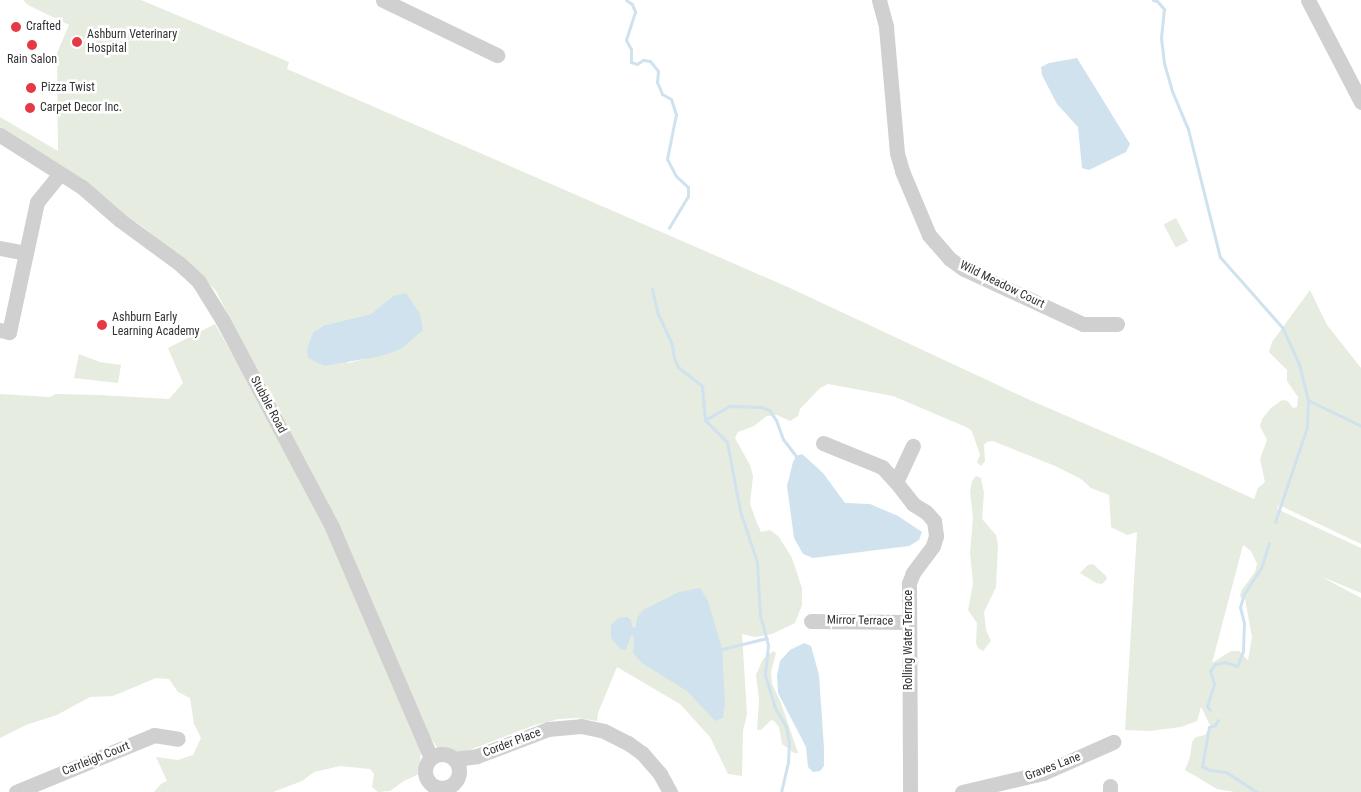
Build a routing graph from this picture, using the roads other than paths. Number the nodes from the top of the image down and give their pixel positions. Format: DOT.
graph roads {
  1 [pos="383,0"];
  2 [pos="879,0"];
  3 [pos="1308,0"];
  4 [pos="496,55"];
  5 [pos="1361,102"];
  6 [pos="0,135"];
  7 [pos="60,174"];
  8 [pos="0,248"];
  9 [pos="26,253"];
  10 [pos="1117,324"];
  11 [pos="0,330"];
  12 [pos="823,443"];
  13 [pos="912,446"];
  14 [pos="896,482"];
  15 [pos="811,620"];
  16 [pos="909,622"];
  17 [pos="178,740"];
  18 [pos="1113,742"];
  19 [pos="477,756"];
  20 [pos="431,758"];
  21 [pos="454,759"];
  22 [pos="458,774"];
  23 [pos="429,786"];
  24 [pos="446,789"];
  25 [pos="16,792"];
  26 [pos="670,792"];
  27 [pos="910,792"];
  28 [pos="962,792"];
  1 -- 4 [label="street"];
  2 -- 10 [label="street, Wild Meadow Court"];
  3 -- 5 [label="street"];
  6 -- 7 [label="street, Stubble Road"];
  7 -- 9 [label="street"];
  7 -- 20 [label="street, Stubble Road"];
  8 -- 9 [label="street"];
  9 -- 11 [label="street"];
  12 -- 14 [label="street, Rolling Water Terrace"];
  13 -- 14 [label="street"];
  14 -- 16 [label="street, Rolling Water Terrace"];
  15 -- 16 [label="street, Mirror Terrace"];
  16 -- 27 [label="street, Rolling Water Terrace"];
  17 -- 25 [label="street, Carrleigh Court"];
  18 -- 28 [label="street, Graves Lane"];
  19 -- 21 [label="street, Corder Place"];
  19 -- 22 [label="street, Corder Place"];
  19 -- 26 [label="street, Corder Place"];
  20 -- 21 [label="street"];
  20 -- 23 [label="street"];
  21 -- 22 [label="street"];
  22 -- 24 [label="street"];
  23 -- 24 [label="street"];
}
